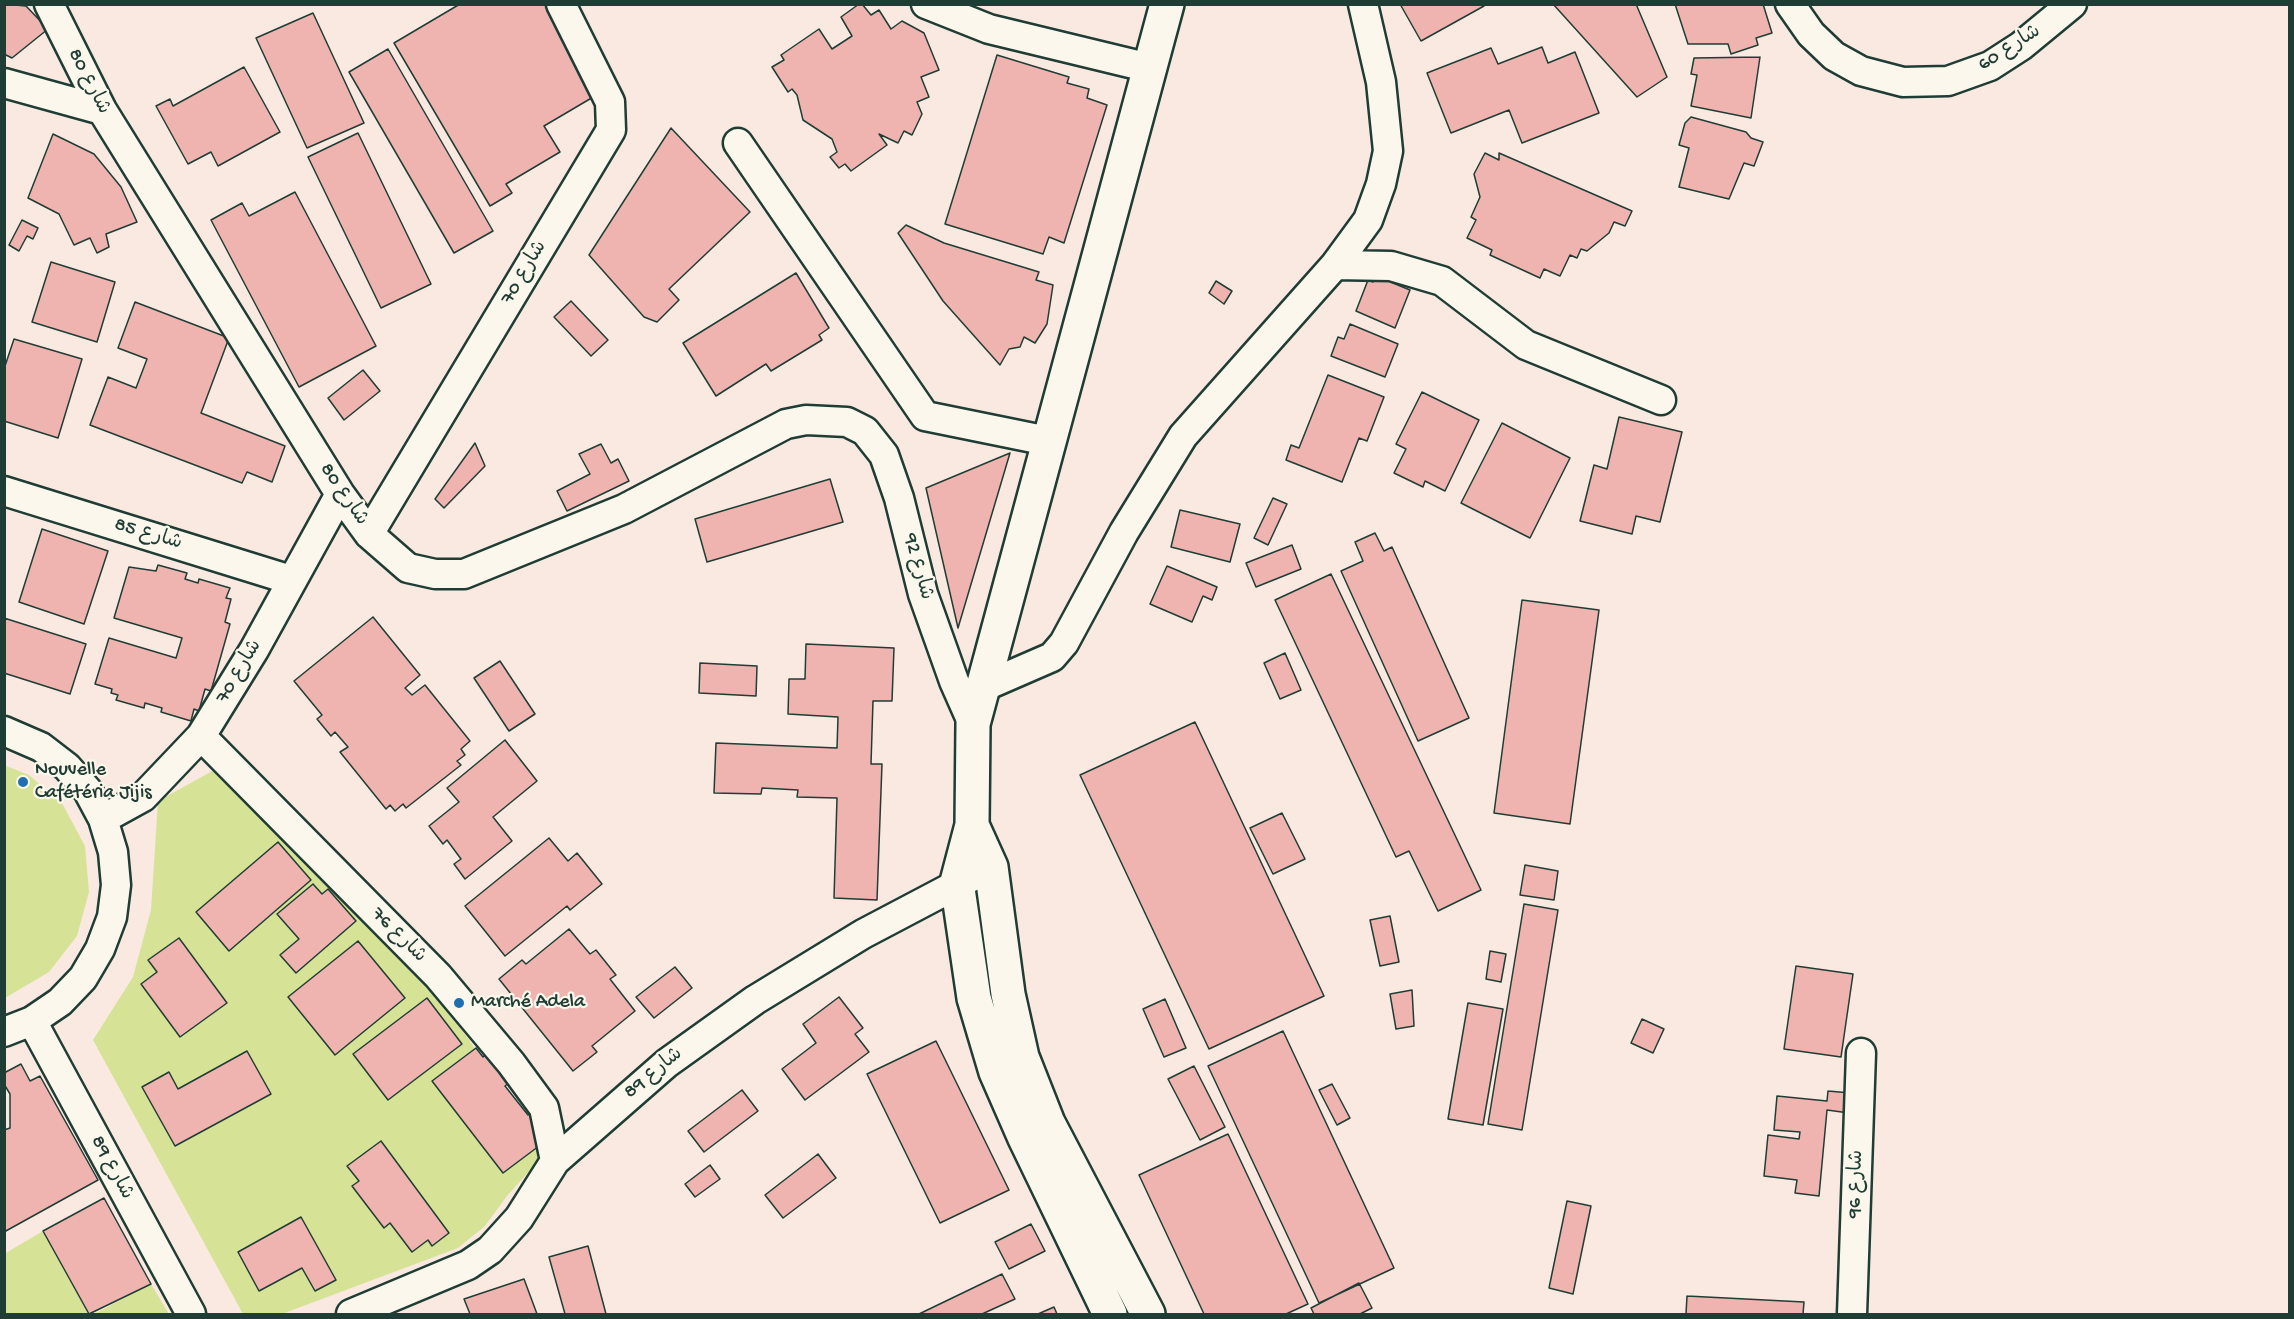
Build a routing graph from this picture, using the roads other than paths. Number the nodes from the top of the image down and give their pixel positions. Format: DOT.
graph roads {
  1 [pos="48,4"];
  2 [pos="561,4"];
  3 [pos="926,4"];
  4 [pos="1167,4"];
  5 [pos="1363,4"];
  6 [pos="1790,4"];
  7 [pos="2072,4"];
  8 [pos="1150,68"];
  9 [pos="4,83"];
  10 [pos="102,110"];
  11 [pos="738,143"];
  12 [pos="1335,265"];
  13 [pos="1661,400"];
  14 [pos="847,422"];
  15 [pos="1048,441"];
  16 [pos="4,491"];
  17 [pos="340,494"];
  18 [pos="369,534"];
  19 [pos="291,580"];
  20 [pos="983,687"];
  21 [pos="973,724"];
  22 [pos="4,731"];
  23 [pos="201,736"];
  24 [pos="103,819"];
  25 [pos="972,825"];
  26 [pos="992,867"];
  27 [pos="957,882"];
  28 [pos="32,1021"];
  29 [pos="4,1032"];
  30 [pos="1861,1053"];
  31 [pos="1036,1130"];
  32 [pos="555,1161"];
  33 [pos="191,1314"];
  34 [pos="351,1314"];
  35 [pos="1110,1314"];
  36 [pos="1148,1314"];
  37 [pos="1852,1314"];
  1 -- 10 [label="street, شارع 80"];
  2 -- 18 [label="street, شارع 70"];
  3 -- 8 [label="street"];
  4 -- 8 [label="street"];
  5 -- 12 [label="street"];
  6 -- 7 [label="street, شارع 60"];
  8 -- 15 [label="street"];
  9 -- 10 [label="street"];
  10 -- 17 [label="street, شارع 80"];
  11 -- 15 [label="street"];
  12 -- 13 [label="street"];
  12 -- 20 [label="street"];
  14 -- 18 [label="street, شارع 80"];
  14 -- 21 [label="street, شارع 92"];
  15 -- 20 [label="street"];
  16 -- 19 [label="street, شارع 85"];
  17 -- 18 [label="street, شارع 80"];
  17 -- 19 [label="street, شارع 70"];
  19 -- 23 [label="street, شارع 70"];
  20 -- 21 [label="street"];
  21 -- 25 [label="street"];
  22 -- 24 [label="street"];
  23 -- 24 [label="street, شارع 70"];
  23 -- 32 [label="street, شارع 76"];
  24 -- 28 [label="street"];
  25 -- 26 [label="street"];
  25 -- 27 [label="street"];
  26 -- 27 [label="street, شارع 89"];
  26 -- 31 [label="street"];
  27 -- 31 [label="street"];
  27 -- 32 [label="street, شارع 89"];
  28 -- 29 [label="street"];
  28 -- 33 [label="street, شارع 89"];
  30 -- 37 [label="street, شارع 96"];
  31 -- 35 [label="street"];
  31 -- 36 [label="street"];
  32 -- 34 [label="street, شارع 89"];
}
